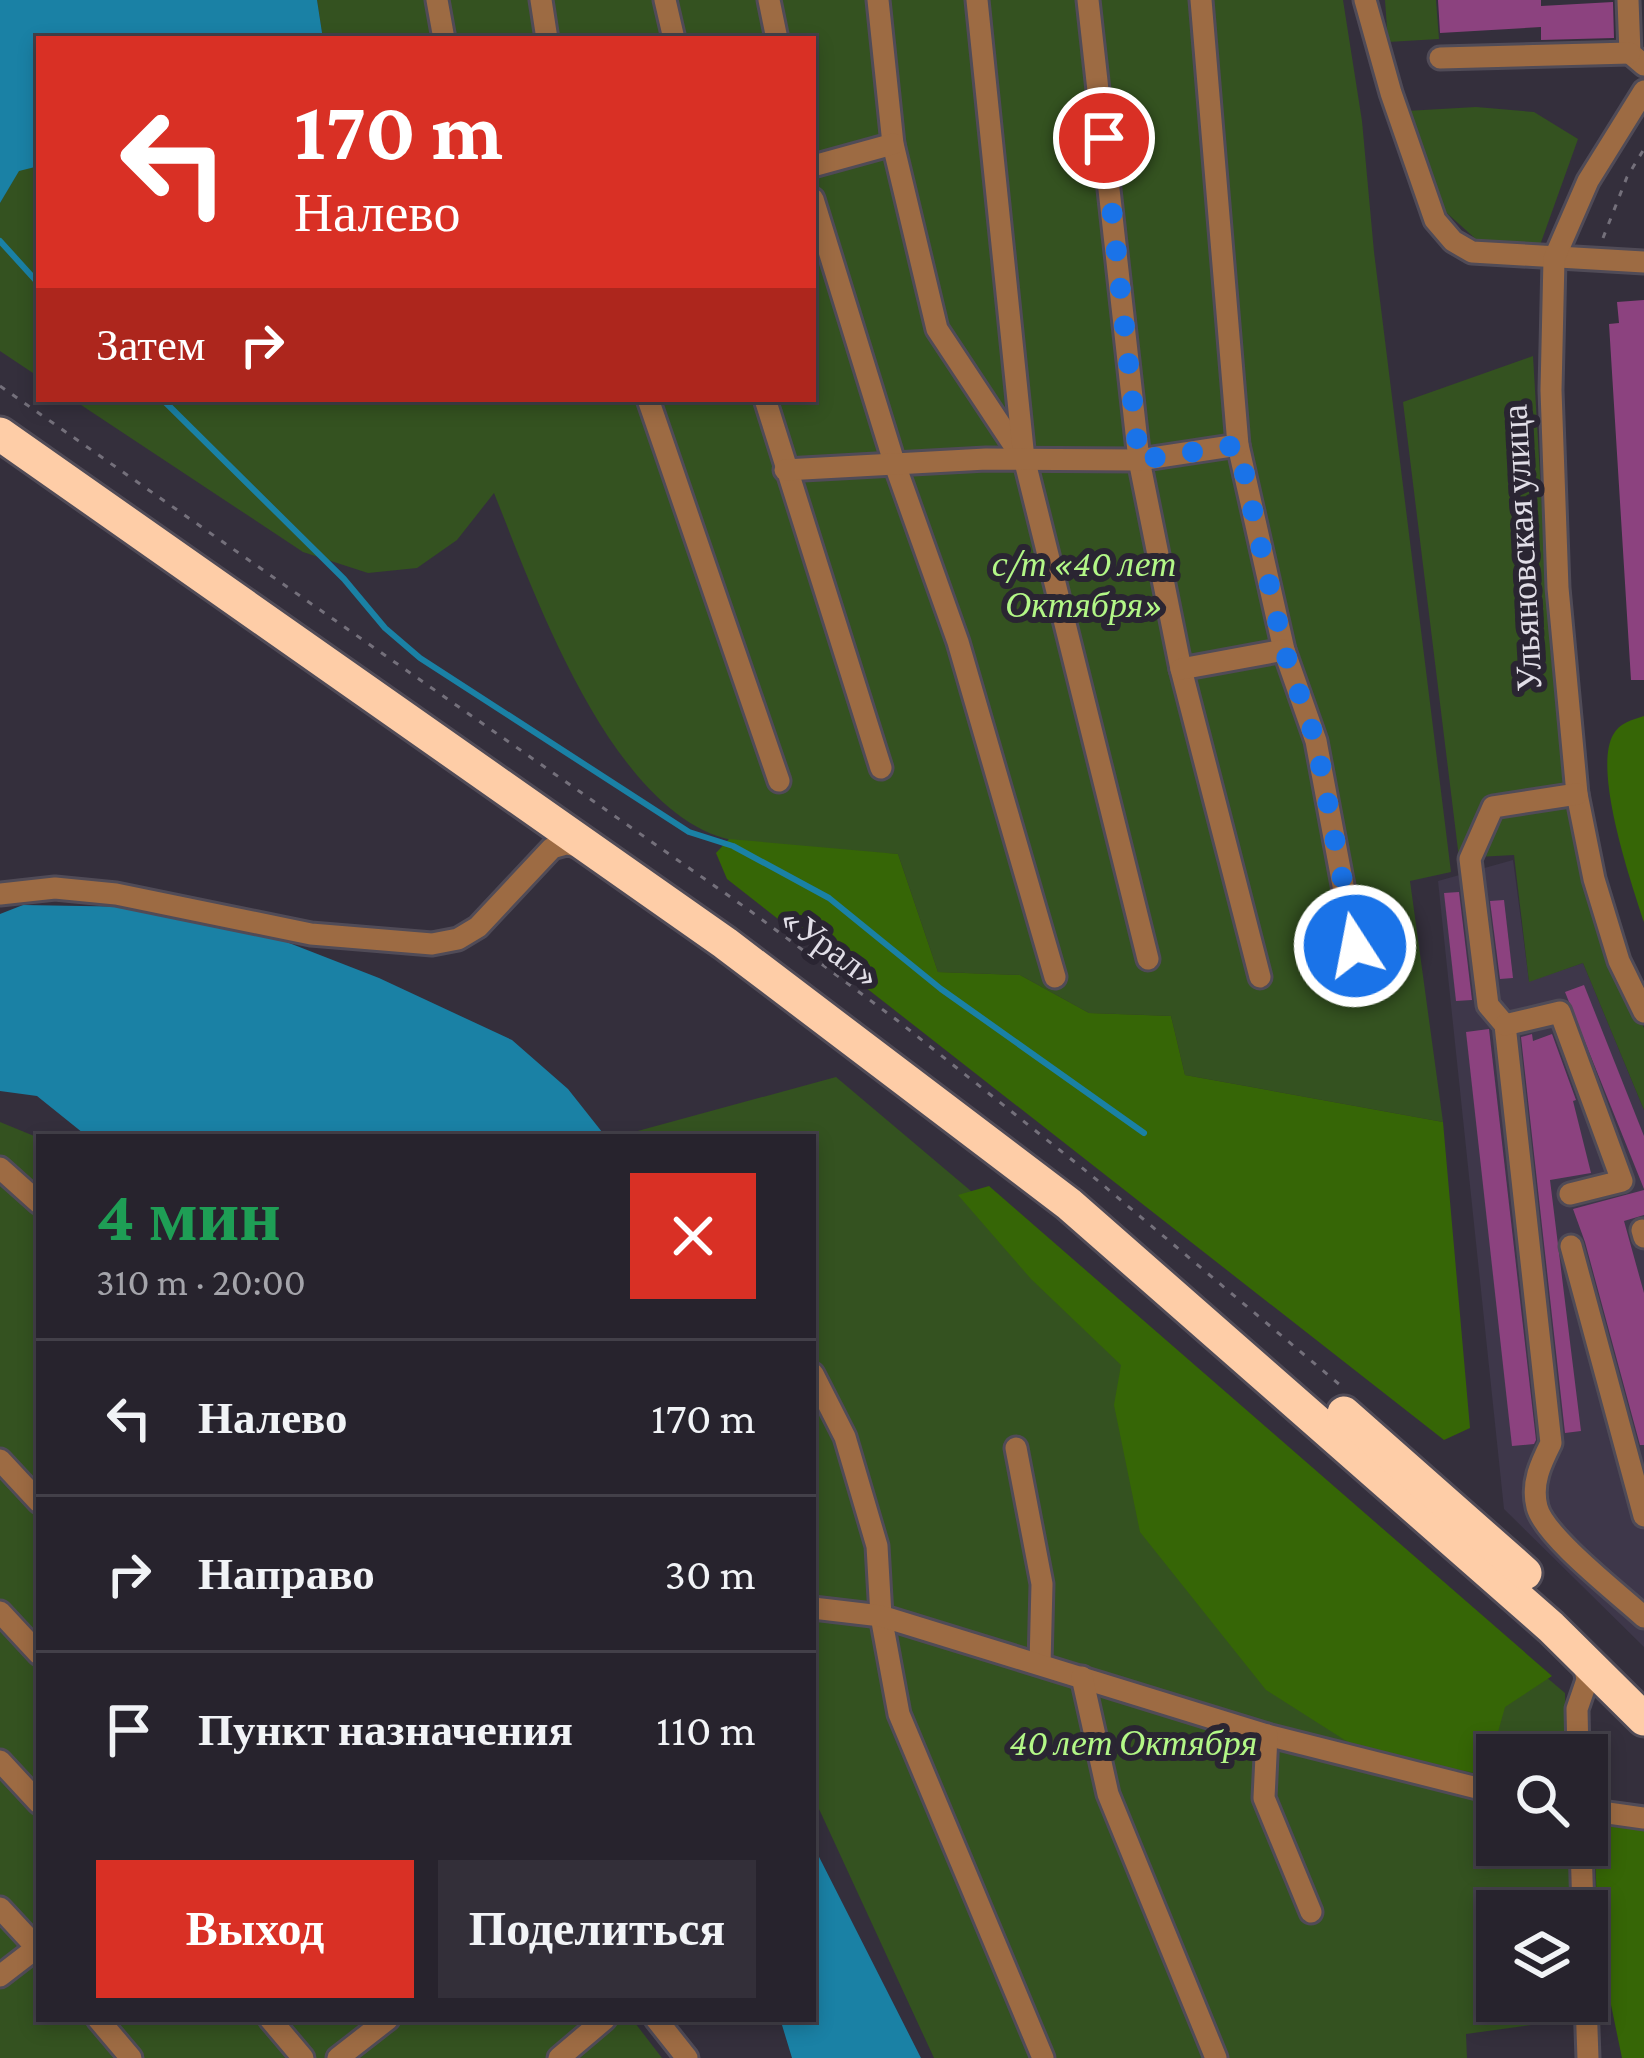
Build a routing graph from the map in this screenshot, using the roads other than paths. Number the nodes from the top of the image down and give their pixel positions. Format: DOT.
graph roads {
  1 [pos="437,0"];
  2 [pos="541,0"];
  3 [pos="665,0"];
  4 [pos="769,0"];
  5 [pos="878,0"];
  6 [pos="977,0"];
  7 [pos="1088,0"];
  8 [pos="1201,0"];
  9 [pos="1365,0"];
  10 [pos="1628,0"];
  11 [pos="443,36"];
  12 [pos="547,36"];
  13 [pos="673,36"];
  14 [pos="776,36"];
  15 [pos="1440,58"];
  16 [pos="1637,59"];
  17 [pos="1644,91"];
  18 [pos="893,144"];
  19 [pos="816,165"];
  20 [pos="816,209"];
  21 [pos="1554,259"];
  22 [pos="1644,262"];
  23 [pos="649,402"];
  24 [pos="766,402"];
  25 [pos="0,408"];
  26 [pos="0,434"];
  27 [pos="1238,445"];
  28 [pos="1139,460"];
  29 [pos="894,462"];
  30 [pos="1024,462"];
  31 [pos="785,470"];
  32 [pos="1284,650"];
  33 [pos="1181,669"];
  34 [pos="881,768"];
  35 [pos="779,781"];
  36 [pos="1577,794"];
  37 [pos="520,799"];
  38 [pos="592,850"];
  39 [pos="534,863"];
  40 [pos="0,894"];
  41 [pos="1148,959"];
  42 [pos="1055,977"];
  43 [pos="1260,977"];
  44 [pos="1362,987"];
  45 [pos="1644,1012"];
  46 [pos="1505,1025"];
  47 [pos="0,1168"];
  48 [pos="1570,1194"];
  49 [pos="36,1200"];
  50 [pos="1571,1246"];
  51 [pos="816,1380"];
  52 [pos="1016,1448"];
  53 [pos="0,1460"];
  54 [pos="36,1499"];
  55 [pos="1644,1516"];
  56 [pos="816,1608"];
  57 [pos="0,1612"];
  58 [pos="881,1616"];
  59 [pos="1644,1617"];
  60 [pos="1558,1619"];
  61 [pos="36,1651"];
  62 [pos="1581,1655"];
  63 [pos="1040,1664"];
  64 [pos="1082,1677"];
  65 [pos="1632,1690"];
  66 [pos="1580,1702"];
  67 [pos="1644,1719"];
  68 [pos="1579,1734"];
  69 [pos="1267,1735"];
  70 [pos="0,1761"];
  71 [pos="1476,1788"];
  72 [pos="36,1800"];
  73 [pos="1608,1813"];
  74 [pos="1644,1818"];
  75 [pos="0,1908"];
  76 [pos="1311,1912"];
  77 [pos="36,1946"];
  78 [pos="36,1949"];
  79 [pos="0,1976"];
  80 [pos="101,2022"];
  81 [pos="273,2022"];
  82 [pos="384,2022"];
  83 [pos="601,2022"];
  84 [pos="658,2022"];
  85 [pos="1587,2022"];
  86 [pos="131,2058"];
  87 [pos="303,2058"];
  88 [pos="338,2058"];
  89 [pos="559,2058"];
  90 [pos="687,2058"];
  91 [pos="1043,2058"];
  92 [pos="1216,2058"];
  93 [pos="1588,2058"];
  1 -- 11 [label="street"];
  2 -- 12 [label="street"];
  3 -- 13 [label="street"];
  4 -- 14 [label="street"];
  5 -- 18 [label="street"];
  6 -- 30 [label="street"];
  7 -- 28 [label="street"];
  8 -- 27 [label="street"];
  9 -- 21 [label="street"];
  10 -- 16 [label="street"];
  15 -- 16 [label="street"];
  17 -- 21 [label="street, Ульяновская улица"];
  18 -- 19 [label="street"];
  18 -- 30 [label="street"];
  20 -- 29 [label="street"];
  21 -- 22 [label="street"];
  21 -- 36 [label="street, Ульяновская улица"];
  23 -- 35 [label="street"];
  24 -- 31 [label="street"];
  25 -- 60 [label="highway, «Урал»"];
  26 -- 37 [label="highway, «Урал»"];
  27 -- 28 [label="street"];
  27 -- 32 [label="street"];
  28 -- 30 [label="street"];
  28 -- 33 [label="street"];
  29 -- 30 [label="street"];
  29 -- 31 [label="street"];
  29 -- 42 [label="street"];
  30 -- 41 [label="street"];
  31 -- 34 [label="street"];
  32 -- 33 [label="street"];
  32 -- 44 [label="street"];
  33 -- 43 [label="street"];
  36 -- 45 [label="street, Ульяновская улица"];
  36 -- 46 [label="street"];
  37 -- 38 [label="highway, «Урал»"];
  37 -- 39 [label="street"];
  38 -- 39 [label="street"];
  38 -- 60 [label="highway, «Урал»"];
  39 -- 40 [label="street"];
  46 -- 48 [label="street"];
  46 -- 59 [label="street"];
  47 -- 49 [label="street"];
  50 -- 55 [label="street"];
  51 -- 58 [label="street"];
  52 -- 63 [label="street"];
  53 -- 54 [label="street"];
  56 -- 58 [label="street"];
  57 -- 61 [label="street"];
  58 -- 63 [label="street"];
  58 -- 91 [label="street"];
  60 -- 62 [label="highway"];
  60 -- 65 [label="highway"];
  62 -- 65 [label="highway"];
  62 -- 66 [label="street"];
  63 -- 64 [label="street"];
  64 -- 69 [label="street"];
  64 -- 92 [label="street"];
  65 -- 66 [label="street"];
  65 -- 67 [label="highway"];
  66 -- 68 [label="street"];
  69 -- 71 [label="street"];
  69 -- 76 [label="street"];
  70 -- 72 [label="street"];
  73 -- 74 [label="street"];
  75 -- 77 [label="street"];
  78 -- 79 [label="street"];
  80 -- 86 [label="street"];
  81 -- 87 [label="street"];
  82 -- 88 [label="street"];
  83 -- 89 [label="street"];
  84 -- 90 [label="street"];
  85 -- 93 [label="street"];
}
